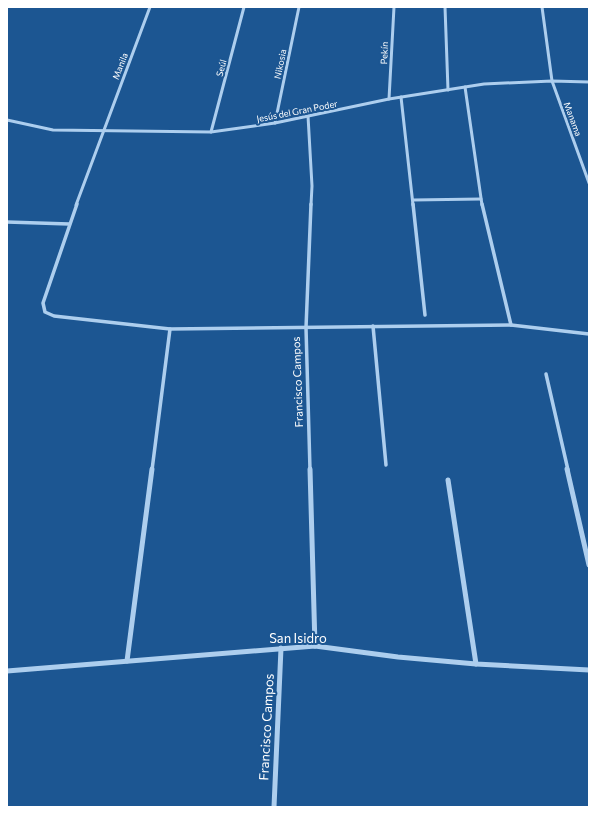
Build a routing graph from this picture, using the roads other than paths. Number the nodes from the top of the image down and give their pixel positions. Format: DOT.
graph roads {
  1 [pos="150,7"];
  2 [pos="244,7"];
  3 [pos="299,7"];
  4 [pos="394,7"];
  5 [pos="445,7"];
  6 [pos="542,7"];
  7 [pos="552,81"];
  8 [pos="589,82"];
  9 [pos="465,87"];
  10 [pos="448,90"];
  11 [pos="401,97"];
  12 [pos="389,99"];
  13 [pos="308,116"];
  14 [pos="7,120"];
  15 [pos="275,123"];
  16 [pos="102,130"];
  17 [pos="211,132"];
  18 [pos="589,183"];
  19 [pos="481,199"];
  20 [pos="413,200"];
  21 [pos="7,222"];
  22 [pos="69,224"];
  23 [pos="424,315"];
  24 [pos="510,325"];
  25 [pos="373,326"];
  26 [pos="306,328"];
  27 [pos="170,329"];
  28 [pos="589,334"];
  29 [pos="546,374"];
  30 [pos="386,465"];
  31 [pos="448,480"];
  32 [pos="589,565"];
  33 [pos="315,646"];
  34 [pos="281,648"];
  35 [pos="127,661"];
  36 [pos="476,664"];
  37 [pos="589,670"];
  38 [pos="7,671"];
  39 [pos="274,807"];
  1 -- 16 [label="street, Manila"];
  2 -- 17 [label="street, Seúl"];
  3 -- 15 [label="street, Nikosia"];
  4 -- 12 [label="street, Pekín"];
  5 -- 10 [label="street"];
  6 -- 7 [label="street, Manama"];
  7 -- 8 [label="street, Jesús del Gran Poder"];
  7 -- 9 [label="street, Jesús del Gran Poder"];
  7 -- 18 [label="street, Manama"];
  9 -- 10 [label="street, Jesús del Gran Poder"];
  9 -- 19 [label="street"];
  10 -- 11 [label="street, Jesús del Gran Poder"];
  11 -- 12 [label="street, Jesús del Gran Poder"];
  11 -- 20 [label="street"];
  12 -- 13 [label="street, Jesús del Gran Poder"];
  13 -- 15 [label="street, Jesús del Gran Poder"];
  13 -- 26 [label="street, Francisco Campos"];
  14 -- 16 [label="street, Jesús del Gran Poder"];
  15 -- 17 [label="street, Jesús del Gran Poder"];
  16 -- 17 [label="street, Jesús del Gran Poder"];
  16 -- 22 [label="street, Manila"];
  19 -- 20 [label="street"];
  19 -- 24 [label="street"];
  20 -- 23 [label="street"];
  21 -- 22 [label="street"];
  22 -- 27 [label="street, Manila"];
  24 -- 25 [label="street"];
  24 -- 28 [label="street"];
  25 -- 26 [label="street"];
  25 -- 30 [label="street"];
  26 -- 27 [label="street"];
  26 -- 33 [label="street, Francisco Campos"];
  27 -- 35 [label="street"];
  29 -- 32 [label="street"];
  31 -- 36 [label="street"];
  33 -- 34 [label="street, San Isidro"];
  33 -- 36 [label="street, San Isidro"];
  34 -- 35 [label="street, San Isidro"];
  34 -- 39 [label="street, Francisco Campos"];
  35 -- 38 [label="street, San Isidro"];
  36 -- 37 [label="street, San Isidro"];
}
